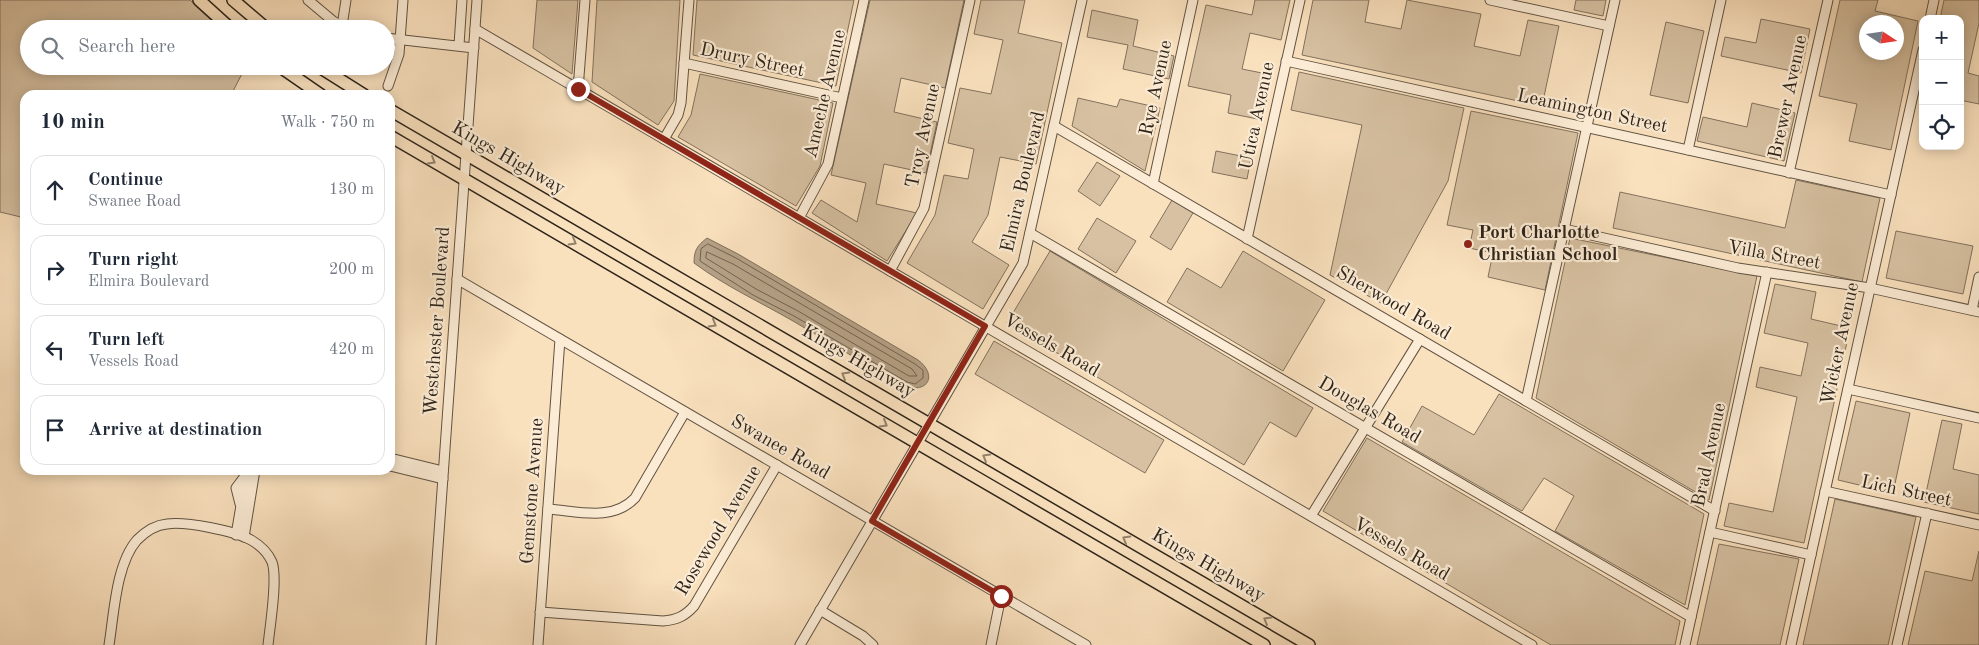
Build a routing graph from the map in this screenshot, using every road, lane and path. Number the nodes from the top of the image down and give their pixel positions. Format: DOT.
graph roads {
  1 [pos="199,0"];
  2 [pos="233,0"];
  3 [pos="308,0"];
  4 [pos="346,0"];
  5 [pos="403,0"];
  6 [pos="462,0"];
  7 [pos="477,0"];
  8 [pos="585,0"];
  9 [pos="689,0"];
  10 [pos="864,0"];
  11 [pos="970,0"];
  12 [pos="1082,0"];
  13 [pos="1194,0"];
  14 [pos="1300,0"];
  15 [pos="1490,0"];
  16 [pos="1615,0"];
  17 [pos="1721,0"];
  18 [pos="1828,0"];
  19 [pos="1934,0"];
  20 [pos="1931,15"];
  21 [pos="221,20"];
  22 [pos="256,20"];
  23 [pos="334,20"];
  24 [pos="345,20"];
  25 [pos="1609,26"];
  26 [pos="475,29"];
  27 [pos="395,39"];
  28 [pos="400,39"];
  29 [pos="459,46"];
  30 [pos="474,48"];
  31 [pos="1921,60"];
  32 [pos="1286,61"];
  33 [pos="684,63"];
  34 [pos="395,66"];
  35 [pos="292,75"];
  36 [pos="332,75"];
  37 [pos="392,75"];
  38 [pos="388,86"];
  39 [pos="578,89"];
  40 [pos="314,90"];
  41 [pos="356,90"];
  42 [pos="842,98"];
  43 [pos="395,113"];
  44 [pos="1054,126"];
  45 [pos="1587,128"];
  46 [pos="395,139"];
  47 [pos="664,139"];
  48 [pos="1688,150"];
  49 [pos="466,155"];
  50 [pos="1789,173"];
  51 [pos="464,180"];
  52 [pos="1153,184"];
  53 [pos="1891,195"];
  54 [pos="798,218"];
  55 [pos="1564,229"];
  56 [pos="1030,233"];
  57 [pos="1247,238"];
  58 [pos="890,271"];
  59 [pos="1768,272"];
  60 [pos="1979,277"];
  61 [pos="457,279"];
  62 [pos="1870,288"];
  63 [pos="1975,311"];
  64 [pos="985,326"];
  65 [pos="560,339"];
  66 [pos="1420,339"];
  67 [pos="1848,389"];
  68 [pos="1526,401"];
  69 [pos="685,412"];
  70 [pos="1979,418"];
  71 [pos="929,424"];
  72 [pos="1365,428"];
  73 [pos="918,443"];
  74 [pos="395,460"];
  75 [pos="776,465"];
  76 [pos="395,467"];
  77 [pos="245,475"];
  78 [pos="253,475"];
  79 [pos="443,475"];
  80 [pos="1825,491"];
  81 [pos="242,509"];
  82 [pos="548,509"];
  83 [pos="1715,511"];
  84 [pos="1927,513"];
  85 [pos="1311,516"];
  86 [pos="872,521"];
  87 [pos="1979,525"];
  88 [pos="1710,532"];
  89 [pos="240,536"];
  90 [pos="1811,555"];
  91 [pos="1001,596"];
  92 [pos="820,610"];
  93 [pos="540,612"];
  94 [pos="1691,617"];
  95 [pos="109,645"];
  96 [pos="268,645"];
  97 [pos="431,645"];
  98 [pos="538,645"];
  99 [pos="800,645"];
  100 [pos="873,645"];
  101 [pos="990,645"];
  102 [pos="1086,645"];
  103 [pos="1264,645"];
  104 [pos="1309,645"];
  105 [pos="1532,645"];
  106 [pos="1685,645"];
  107 [pos="1791,645"];
  108 [pos="1898,645"];
  1 -- 21 [label="main road"];
  2 -- 22 [label="main road"];
  3 -- 23 [label="street"];
  4 -- 24 [label="street"];
  5 -- 28 [label="street"];
  6 -- 29 [label="street"];
  7 -- 26 [label="street, Westchester Boulevard"];
  8 -- 39 [label="street"];
  9 -- 33 [label="street"];
  10 -- 42 [label="street, Ameche Avenue"];
  11 -- 58 [label="street, Troy Avenue"];
  12 -- 44 [label="street, Elmira Boulevard"];
  13 -- 52 [label="street, Rye Avenue"];
  14 -- 32 [label="street, Utica Avenue"];
  15 -- 25 [label="street"];
  16 -- 25 [label="street"];
  17 -- 48 [label="street"];
  18 -- 50 [label="street, Brewer Avenue"];
  19 -- 20 [label="street"];
  25 -- 45 [label="street"];
  26 -- 30 [label="street, Westchester Boulevard"];
  26 -- 39 [label="street, Vessels Road"];
  27 -- 28 [label="street"];
  28 -- 29 [label="street"];
  28 -- 34 [label="street"];
  29 -- 30 [label="street"];
  30 -- 49 [label="street, Westchester Boulevard"];
  31 -- 53 [label="street, Wicker Avenue"];
  32 -- 45 [label="street, Leamington Street"];
  32 -- 57 [label="street, Utica Avenue"];
  33 -- 42 [label="street, Drury Street"];
  33 -- 47 [label="street"];
  35 -- 40 [label="main road"];
  36 -- 41 [label="main road"];
  37 -- 38 [label="street"];
  39 -- 47 [label="street, Vessels Road"];
  42 -- 54 [label="street, Ameche Avenue"];
  43 -- 49 [label="main road, Kings Highway"];
  44 -- 52 [label="street, Sherwood Road"];
  44 -- 56 [label="street, Elmira Boulevard"];
  45 -- 48 [label="street, Leamington Street"];
  45 -- 55 [label="street"];
  46 -- 51 [label="main road, Kings Highway, one-way"];
  47 -- 54 [label="street, Vessels Road"];
  48 -- 50 [label="street, Leamington Street"];
  49 -- 51 [label="street, Westchester Boulevard"];
  71 -- 49 [label="main road, Kings Highway, one-way"];
  50 -- 53 [label="street, Leamington Street"];
  51 -- 61 [label="street, Westchester Boulevard"];
  51 -- 73 [label="main road, Kings Highway, one-way"];
  52 -- 57 [label="street, Sherwood Road"];
  53 -- 62 [label="street, Wicker Avenue"];
  54 -- 58 [label="street, Vessels Road"];
  55 -- 59 [label="street, Villa Street"];
  55 -- 68 [label="street"];
  56 -- 64 [label="street, Elmira Boulevard"];
  56 -- 72 [label="street, Douglas Road"];
  57 -- 66 [label="street, Sherwood Road"];
  58 -- 64 [label="street, Vessels Road"];
  59 -- 62 [label="street, Villa Street"];
  59 -- 83 [label="street, Brad Avenue"];
  60 -- 63 [label="street"];
  61 -- 65 [label="street, Swanee Road"];
  61 -- 79 [label="street, Westchester Boulevard"];
  62 -- 63 [label="street, Villa Street"];
  62 -- 67 [label="street, Wicker Avenue"];
  64 -- 71 [label="street, Elmira Boulevard"];
  64 -- 85 [label="street, Vessels Road"];
  65 -- 69 [label="street, Swanee Road"];
  65 -- 82 [label="street, Gemstone Avenue"];
  66 -- 68 [label="street, Sherwood Road"];
  66 -- 72 [label="street"];
  67 -- 70 [label="street"];
  67 -- 80 [label="street, Wicker Avenue"];
  68 -- 83 [label="street, Sherwood Road"];
  69 -- 75 [label="street, Swanee Road"];
  69 -- 82 [label="street"];
  71 -- 73 [label="street, Elmira Boulevard"];
  104 -- 71 [label="main road, Kings Highway, one-way"];
  72 -- 85 [label="street"];
  72 -- 94 [label="street, Douglas Road"];
  73 -- 86 [label="street, Elmira Boulevard"];
  73 -- 103 [label="main road, Kings Highway"];
  74 -- 79 [label="street"];
  75 -- 86 [label="street, Swanee Road"];
  75 -- 93 [label="street, Rosewood Avenue"];
  76 -- 79 [label="street"];
  77 -- 81 [label="street"];
  78 -- 81 [label="street"];
  79 -- 97 [label="street, Westchester Boulevard"];
  80 -- 84 [label="street, Lich Street"];
  80 -- 90 [label="street, Wicker Avenue"];
  81 -- 89 [label="street"];
  82 -- 93 [label="street, Gemstone Avenue"];
  83 -- 88 [label="street, Brad Avenue"];
  84 -- 87 [label="street, Lich Street"];
  84 -- 108 [label="street"];
  85 -- 105 [label="street, Vessels Road"];
  86 -- 91 [label="street, Swanee Road"];
  86 -- 92 [label="street, Elmira Boulevard"];
  88 -- 90 [label="street"];
  88 -- 94 [label="street, Brad Avenue"];
  89 -- 95 [label="street"];
  89 -- 96 [label="street"];
  90 -- 107 [label="street, Wicker Avenue"];
  91 -- 101 [label="street"];
  91 -- 102 [label="street, Swanee Road"];
  92 -- 99 [label="street, Elmira Boulevard"];
  92 -- 100 [label="street"];
  93 -- 98 [label="street, Gemstone Avenue"];
  94 -- 106 [label="street, Brad Avenue"];
}
